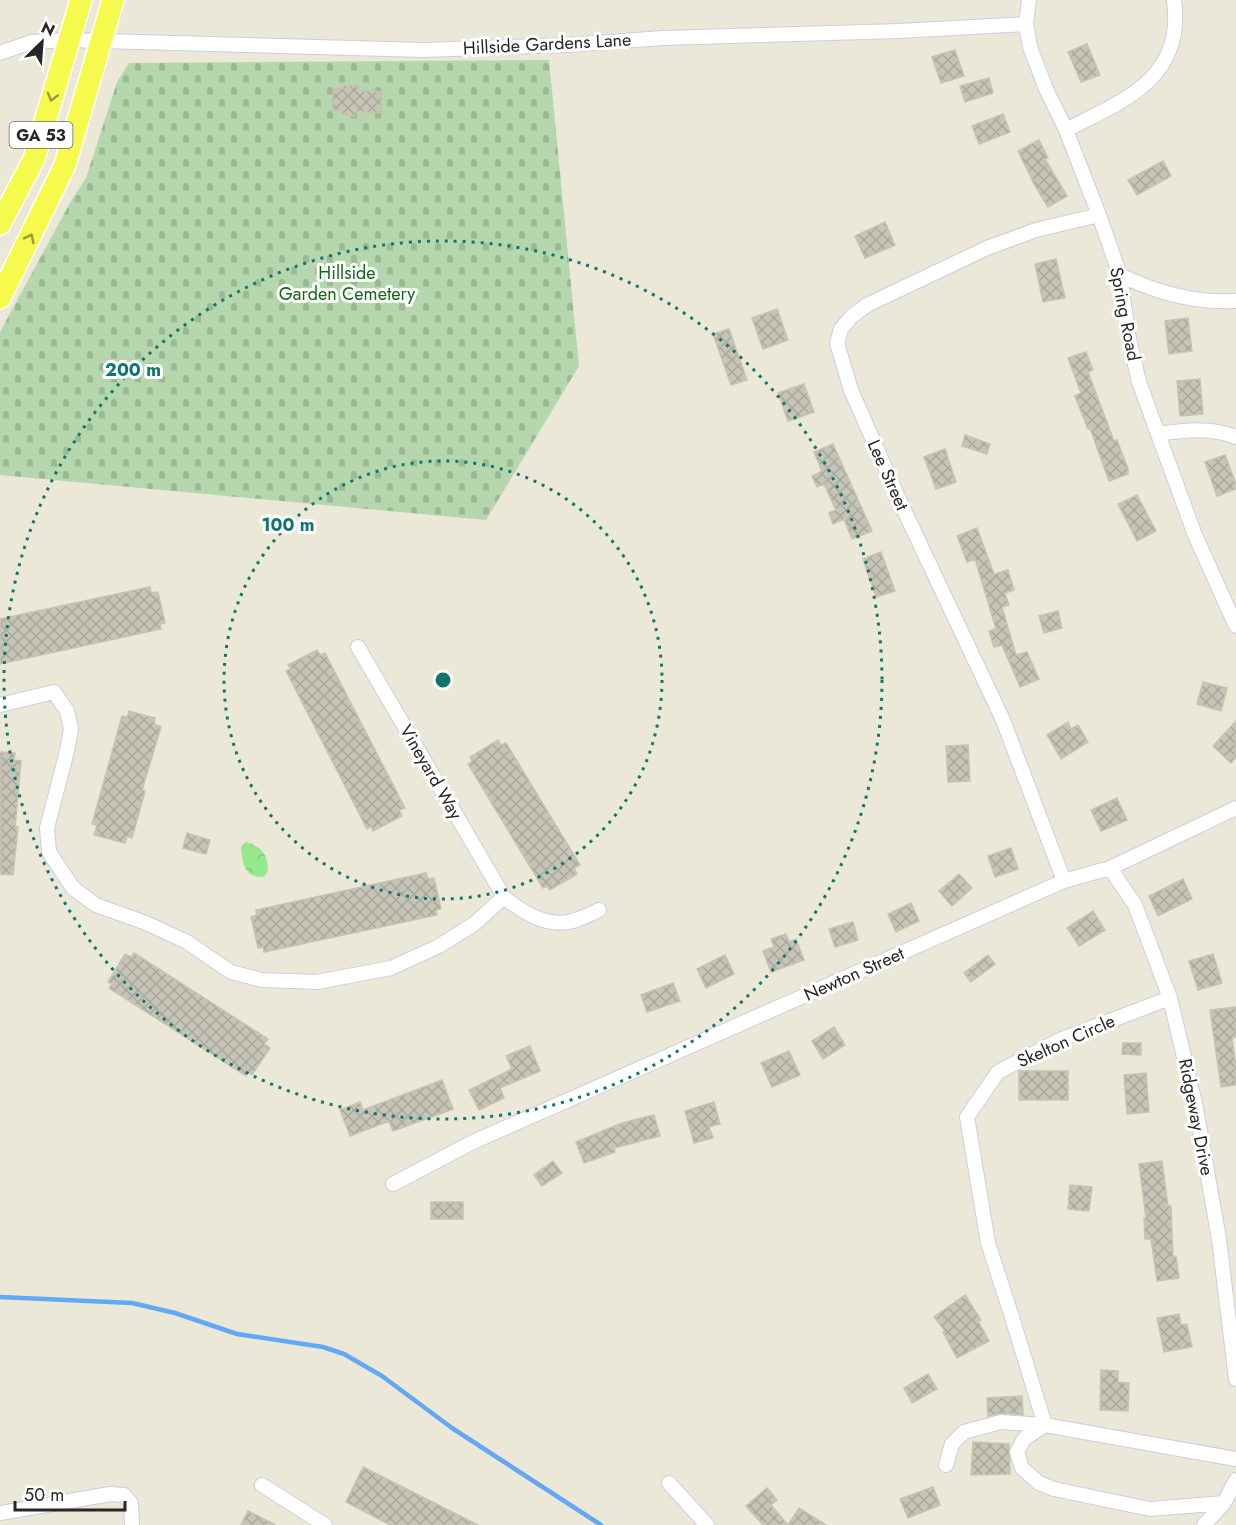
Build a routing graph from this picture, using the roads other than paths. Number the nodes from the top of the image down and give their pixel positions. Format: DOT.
graph roads {
  1 [pos="81,0"];
  2 [pos="113,0"];
  3 [pos="1029,0"];
  4 [pos="1174,0"];
  5 [pos="1026,24"];
  6 [pos="68,40"];
  7 [pos="100,42"];
  8 [pos="0,53"];
  9 [pos="1066,130"];
  10 [pos="1099,214"];
  11 [pos="0,224"];
  12 [pos="1120,275"];
  13 [pos="0,298"];
  14 [pos="1236,301"];
  15 [pos="1158,434"];
  16 [pos="1236,436"];
  17 [pos="1236,626"];
  18 [pos="358,647"];
  19 [pos="0,705"];
  20 [pos="1236,808"];
  21 [pos="1110,868"];
  22 [pos="1064,881"];
  23 [pos="504,897"];
  24 [pos="599,910"];
  25 [pos="1170,998"];
  26 [pos="393,1184"];
  27 [pos="1236,1379"];
  28 [pos="1045,1425"];
  29 [pos="1236,1459"];
  30 [pos="946,1465"];
  31 [pos="1236,1480"];
  32 [pos="669,1483"];
  33 [pos="262,1485"];
  34 [pos="1224,1503"];
  35 [pos="0,1513"];
  36 [pos="132,1525"];
  37 [pos="325,1525"];
  38 [pos="707,1525"];
  39 [pos="1204,1525"];
  1 -- 6 [label="main road, GA 53"];
  2 -- 7 [label="main road, GA 53"];
  3 -- 5 [label="street, Spring Road"];
  4 -- 9 [label="street"];
  5 -- 7 [label="street, Hillside Gardens Lane"];
  5 -- 9 [label="street, Spring Road"];
  6 -- 7 [label="street, Hillside Gardens Lane"];
  6 -- 8 [label="street, Hillside Gardens Lane"];
  6 -- 11 [label="main road, GA 53, one-way"];
  13 -- 7 [label="main road, GA 53, one-way"];
  9 -- 10 [label="street, Spring Road"];
  10 -- 12 [label="street, Spring Road"];
  10 -- 22 [label="street, Lee Street"];
  12 -- 14 [label="street"];
  12 -- 15 [label="street, Spring Road"];
  15 -- 16 [label="street"];
  15 -- 17 [label="street, Spring Road"];
  18 -- 23 [label="street, Vineyard Way"];
  19 -- 23 [label="street"];
  20 -- 21 [label="street, Newton Street"];
  21 -- 22 [label="street, Newton Street"];
  21 -- 25 [label="street, Ridgeway Drive"];
  22 -- 26 [label="street, Newton Street"];
  23 -- 24 [label="street, Vineyard Way"];
  25 -- 27 [label="street, Ridgeway Drive"];
  25 -- 28 [label="street, Skelton Circle"];
  28 -- 29 [label="street"];
  28 -- 30 [label="street"];
  28 -- 34 [label="street"];
  31 -- 34 [label="street"];
  32 -- 38 [label="street"];
  33 -- 37 [label="street"];
  34 -- 39 [label="street"];
  35 -- 36 [label="street"];
}
